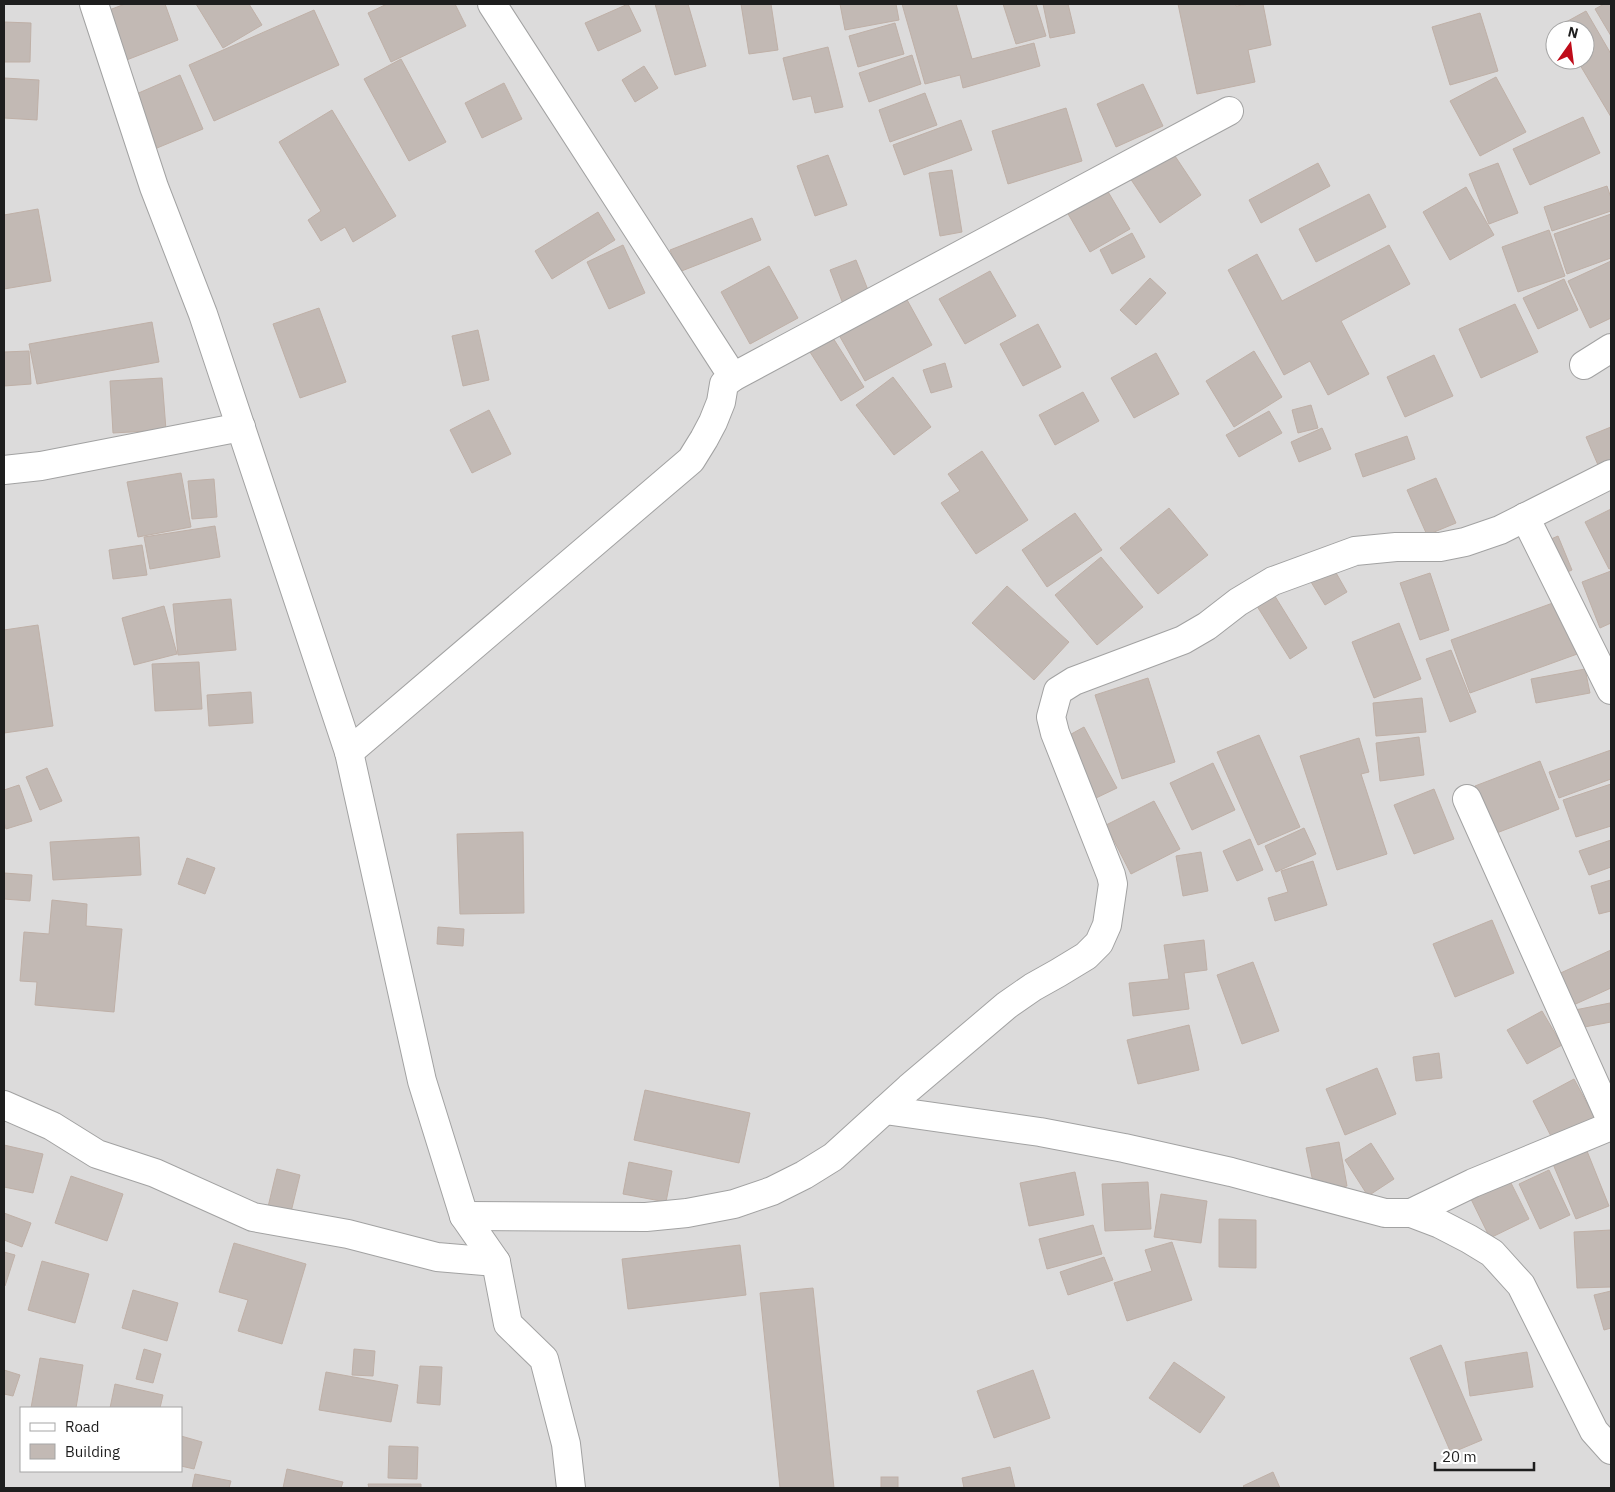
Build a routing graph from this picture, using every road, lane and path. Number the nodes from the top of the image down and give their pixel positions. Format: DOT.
graph roads {
  1 [pos="94,4"];
  2 [pos="492,4"];
  3 [pos="1229,111"];
  4 [pos="1611,348"];
  5 [pos="1584,365"];
  6 [pos="733,377"];
  7 [pos="241,427"];
  8 [pos="4,470"];
  9 [pos="1611,474"];
  10 [pos="1525,518"];
  11 [pos="1611,690"];
  12 [pos="349,752"];
  13 [pos="1467,799"];
  14 [pos="4,1105"];
  15 [pos="885,1110"];
  16 [pos="1611,1120"];
  17 [pos="1611,1126"];
  18 [pos="1411,1214"];
  19 [pos="464,1216"];
  20 [pos="496,1262"];
  21 [pos="1611,1450"];
  22 [pos="571,1488"];
  1 -- 7 [label="street"];
  2 -- 6 [label="street"];
  3 -- 6 [label="street"];
  4 -- 5 [label="street"];
  6 -- 12 [label="street"];
  7 -- 8 [label="street"];
  7 -- 12 [label="street"];
  9 -- 10 [label="street"];
  10 -- 11 [label="street"];
  10 -- 15 [label="street"];
  12 -- 19 [label="street"];
  13 -- 16 [label="street"];
  14 -- 20 [label="street"];
  15 -- 18 [label="street"];
  15 -- 19 [label="street"];
  17 -- 18 [label="street"];
  18 -- 21 [label="street"];
  19 -- 20 [label="street"];
  20 -- 22 [label="street"];
}
